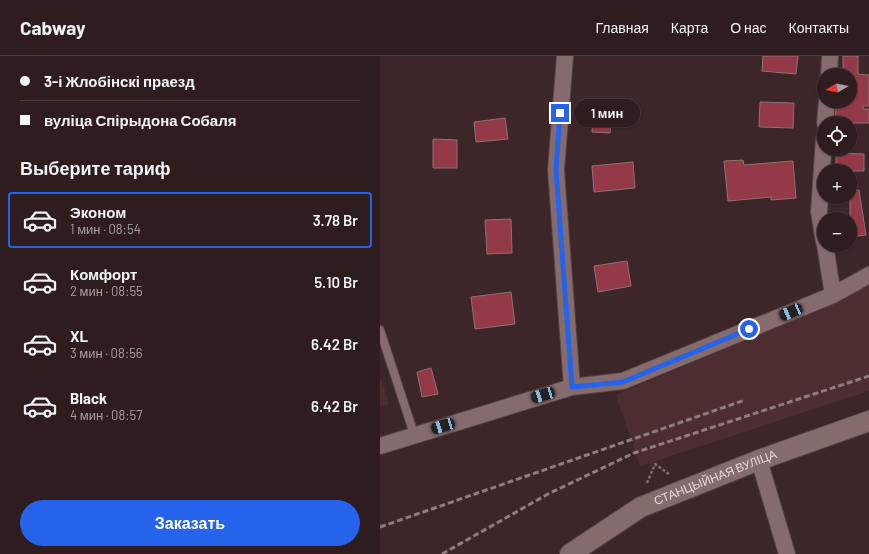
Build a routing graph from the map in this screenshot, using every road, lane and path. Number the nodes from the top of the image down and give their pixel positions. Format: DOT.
graph roads {
  1 [pos="565,56"];
  2 [pos="830,56"];
  3 [pos="829,68"];
  4 [pos="823,156"];
  5 [pos="819,212"];
  6 [pos="825,252"];
  7 [pos="869,275"];
  8 [pos="833,294"];
  9 [pos="380,330"];
  10 [pos="572,387"];
  11 [pos="869,421"];
  12 [pos="414,434"];
  13 [pos="380,446"];
  14 [pos="759,460"];
  15 [pos="581,550"];
  16 [pos="787,554"];
  1 -- 10 [label="street"];
  2 -- 3 [label="street"];
  4 -- 5 [label="street"];
  6 -- 8 [label="street"];
  7 -- 8 [label="street"];
  8 -- 10 [label="street"];
  9 -- 12 [label="lane"];
  10 -- 12 [label="street"];
  11 -- 14 [label="street, СТАНЦЫЙНАЯ ВУЛІЦА"];
  12 -- 13 [label="street"];
  14 -- 15 [label="street, СТАНЦЫЙНАЯ ВУЛІЦА"];
  14 -- 16 [label="street"];
}
